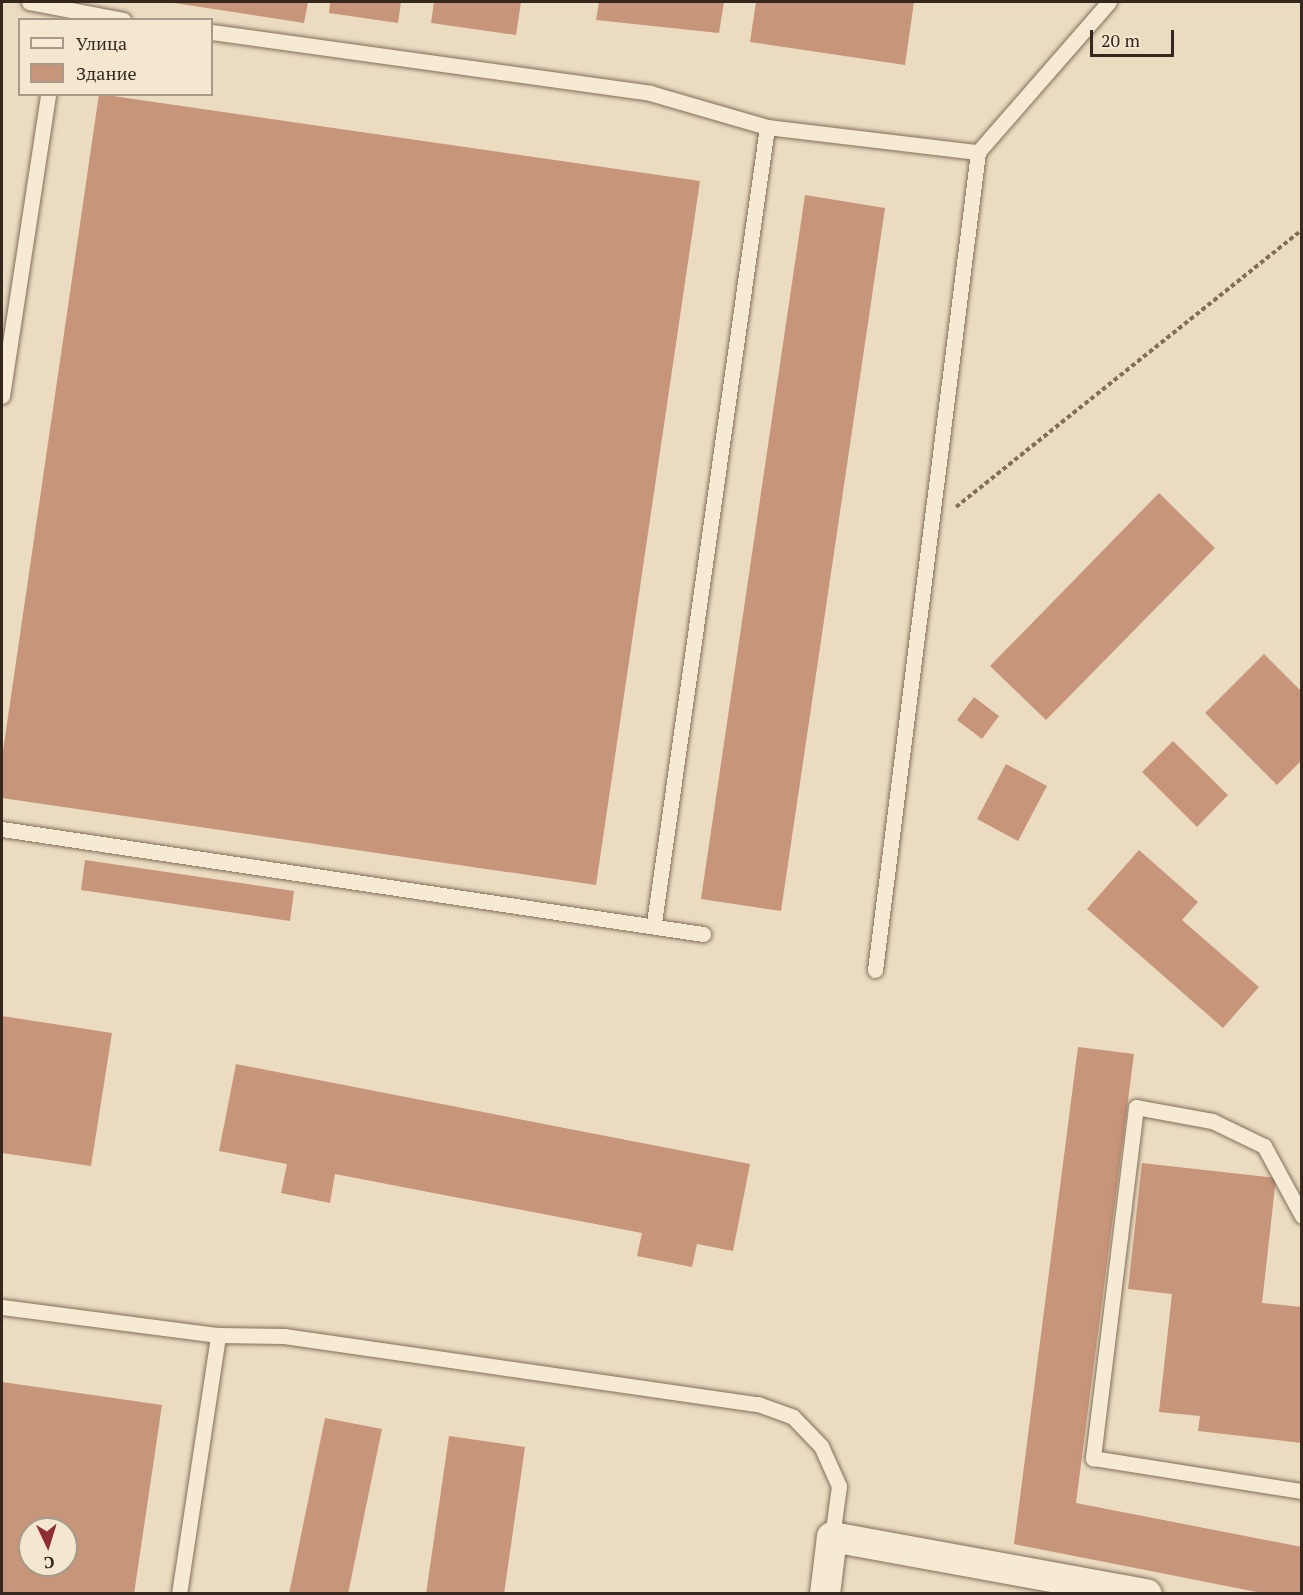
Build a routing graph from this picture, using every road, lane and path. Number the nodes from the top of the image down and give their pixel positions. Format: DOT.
graph roads {
  1 [pos="29,2"];
  2 [pos="1109,2"];
  3 [pos="61,15"];
  4 [pos="98,18"];
  5 [pos="213,32"];
  6 [pos="48,96"];
  7 [pos="767,127"];
  8 [pos="978,152"];
  9 [pos="1302,230"];
  10 [pos="2,388"];
  11 [pos="931,528"];
  12 [pos="2,829"];
  13 [pos="654,923"];
  14 [pos="703,934"];
  15 [pos="875,970"];
  16 [pos="1302,1216"];
  17 [pos="2,1307"];
  18 [pos="218,1335"];
  19 [pos="1302,1491"];
  20 [pos="832,1537"];
  21 [pos="1051,1585"];
  22 [pos="178,1593"];
  23 [pos="825,1593"];
  24 [pos="1147,1593"];
  1 -- 3 [label="lane"];
  2 -- 8 [label="lane"];
  3 -- 4 [label="lane"];
  5 -- 7 [label="lane"];
  6 -- 10 [label="lane"];
  7 -- 8 [label="lane"];
  7 -- 13 [label="lane"];
  8 -- 11 [label="lane"];
  9 -- 11 [label="path"];
  11 -- 15 [label="lane"];
  12 -- 13 [label="lane"];
  13 -- 14 [label="lane"];
  16 -- 19 [label="lane"];
  17 -- 18 [label="lane"];
  18 -- 20 [label="lane"];
  18 -- 22 [label="lane"];
  20 -- 21 [label="street"];
  20 -- 23 [label="street"];
  21 -- 24 [label="street"];
}
